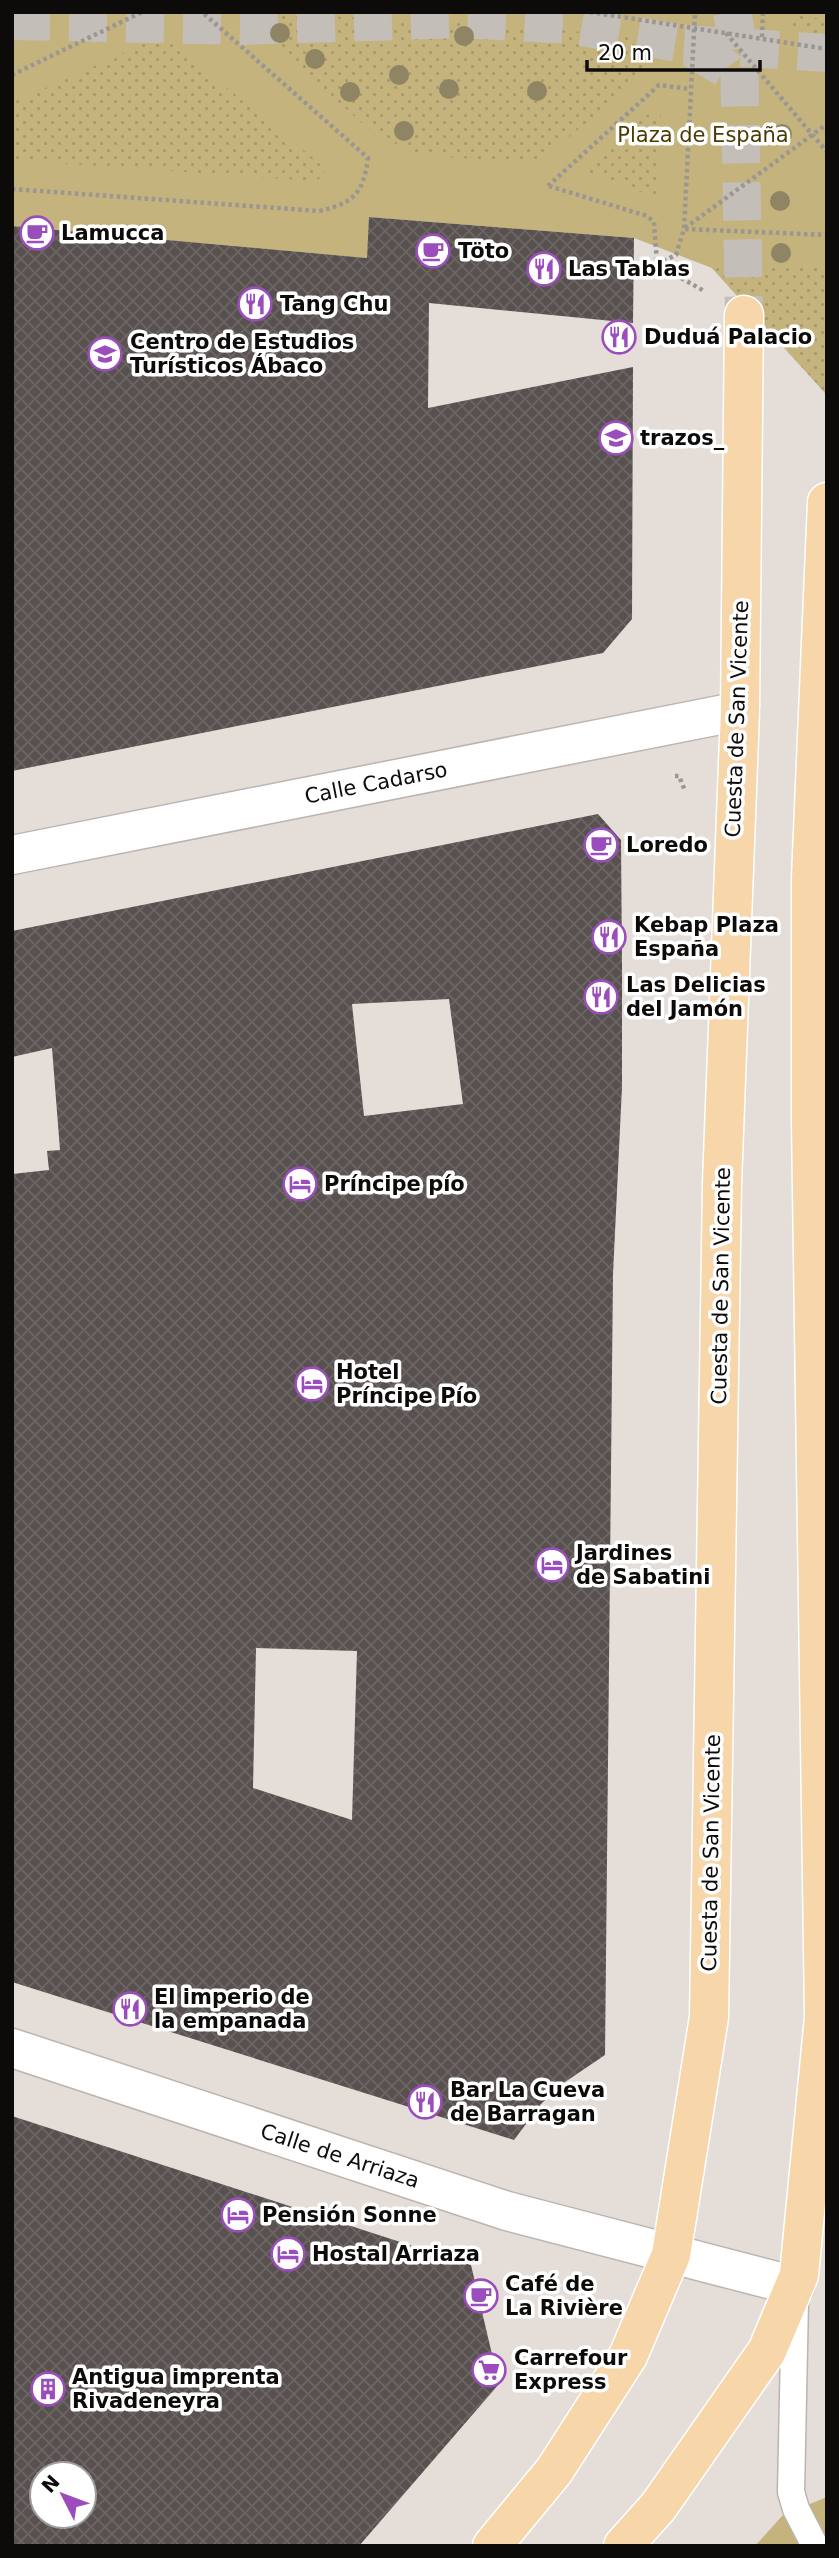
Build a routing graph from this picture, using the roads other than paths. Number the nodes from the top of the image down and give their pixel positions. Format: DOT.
graph roads {
  1 [pos="744,315"];
  2 [pos="827,502"];
  3 [pos="740,710"];
  4 [pos="12,855"];
  5 [pos="12,2048"];
  6 [pos="671,2255"];
  7 [pos="795,2286"];
  8 [pos="492,2546"];
  9 [pos="623,2546"];
  10 [pos="815,2546"];
  1 -- 3 [label="main road, Cuesta de San Vicente"];
  2 -- 7 [label="main road"];
  3 -- 4 [label="street, Calle Cadarso"];
  3 -- 6 [label="main road, Cuesta de San Vicente"];
  5 -- 6 [label="street, Calle de Arriaza"];
  6 -- 7 [label="street"];
  6 -- 8 [label="main road, Cuesta de San Vicente"];
  7 -- 9 [label="main road"];
  7 -- 10 [label="lane"];
}
